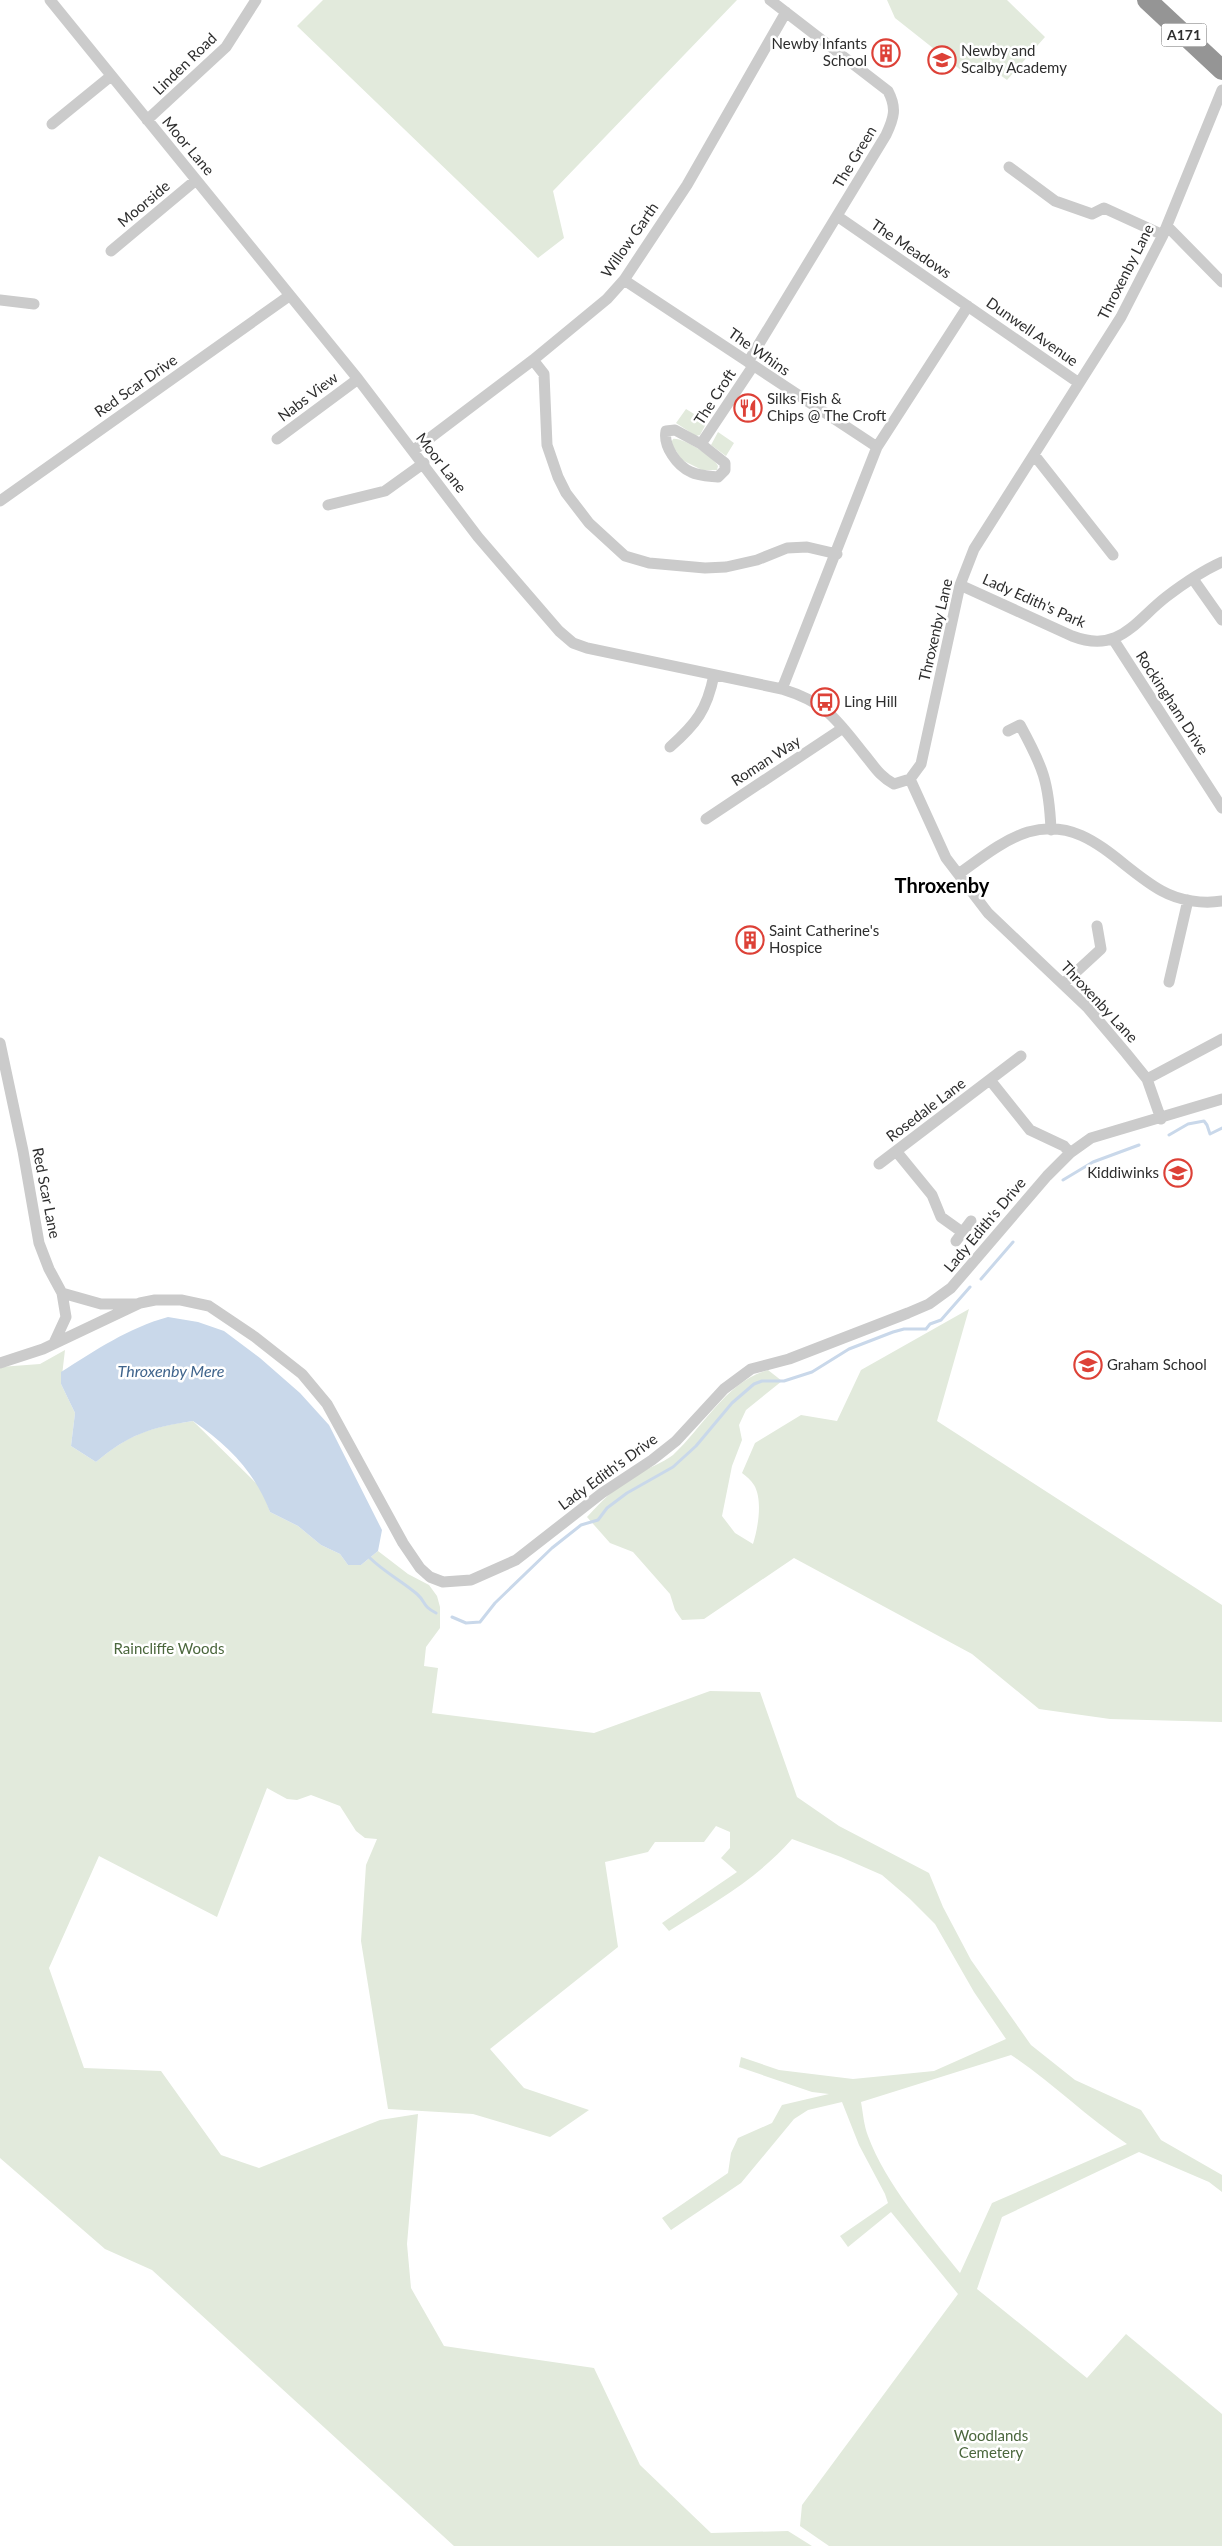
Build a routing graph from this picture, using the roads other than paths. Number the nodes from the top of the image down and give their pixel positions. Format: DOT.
graph roads {
  1 [pos="50,0"];
  2 [pos="256,0"];
  3 [pos="770,0"];
  4 [pos="1147,0"];
  5 [pos="786,12"];
  6 [pos="1222,70"];
  7 [pos="111,76"];
  8 [pos="1222,90"];
  9 [pos="147,120"];
  10 [pos="52,124"];
  11 [pos="1009,167"];
  12 [pos="196,180"];
  13 [pos="837,216"];
  14 [pos="1165,230"];
  15 [pos="111,251"];
  16 [pos="624,280"];
  17 [pos="1222,282"];
  18 [pos="289,296"];
  19 [pos="0,300"];
  20 [pos="34,304"];
  21 [pos="968,306"];
  22 [pos="533,360"];
  23 [pos="750,364"];
  24 [pos="358,379"];
  25 [pos="1079,383"];
  26 [pos="277,439"];
  27 [pos="701,444"];
  28 [pos="877,448"];
  29 [pos="414,450"];
  30 [pos="1035,456"];
  31 [pos="424,463"];
  32 [pos="0,501"];
  33 [pos="328,505"];
  34 [pos="837,554"];
  35 [pos="1113,555"];
  36 [pos="1222,562"];
  37 [pos="1193,579"];
  38 [pos="960,585"];
  39 [pos="1222,620"];
  40 [pos="1113,639"];
  41 [pos="714,675"];
  42 [pos="782,689"];
  43 [pos="842,728"];
  44 [pos="1008,731"];
  45 [pos="668,748"];
  46 [pos="910,779"];
  47 [pos="1222,808"];
  48 [pos="705,820"];
  49 [pos="1051,830"];
  50 [pos="960,873"];
  51 [pos="1188,900"];
  52 [pos="1222,901"];
  53 [pos="1098,926"];
  54 [pos="1169,982"];
  55 [pos="1063,984"];
  56 [pos="1222,1038"];
  57 [pos="0,1043"];
  58 [pos="1021,1056"];
  59 [pos="1147,1079"];
  60 [pos="990,1080"];
  61 [pos="1222,1099"];
  62 [pos="1161,1119"];
  63 [pos="896,1151"];
  64 [pos="1070,1153"];
  65 [pos="880,1164"];
  66 [pos="972,1221"];
  67 [pos="62,1293"];
  68 [pos="140,1303"];
  69 [pos="54,1344"];
  70 [pos="0,1363"];
  1 -- 7 [label="street, Moor Lane"];
  2 -- 9 [label="street, Linden Road"];
  3 -- 5 [label="street, The Green"];
  4 -- 6 [label="highway, A171"];
  5 -- 13 [label="street, The Green"];
  5 -- 16 [label="street, Willow Garth"];
  7 -- 9 [label="street, Moor Lane"];
  7 -- 10 [label="street"];
  8 -- 14 [label="street, Throxenby Lane"];
  9 -- 12 [label="street, Moor Lane"];
  11 -- 14 [label="street"];
  12 -- 15 [label="street, Moorside"];
  12 -- 18 [label="street, Moor Lane"];
  13 -- 21 [label="street, The Meadows"];
  13 -- 23 [label="street, The Green"];
  14 -- 17 [label="street"];
  14 -- 25 [label="street, Throxenby Lane"];
  16 -- 22 [label="street, Willow Garth"];
  16 -- 23 [label="street, The Whins"];
  18 -- 24 [label="street, Moor Lane"];
  18 -- 32 [label="street, Red Scar Drive"];
  19 -- 20 [label="street"];
  21 -- 25 [label="street, Dunwell Avenue"];
  21 -- 28 [label="street"];
  22 -- 29 [label="street, Willow Garth"];
  22 -- 34 [label="street"];
  23 -- 27 [label="street, The Croft"];
  23 -- 28 [label="street, The Whins"];
  24 -- 26 [label="street, Nabs View"];
  24 -- 29 [label="street, Moor Lane"];
  25 -- 30 [label="street, Throxenby Lane"];
  27 -- 27 [label="street, The Croft"];
  28 -- 34 [label="street"];
  29 -- 31 [label="street, Moor Lane"];
  30 -- 35 [label="street"];
  30 -- 38 [label="street, Throxenby Lane"];
  31 -- 33 [label="street"];
  31 -- 41 [label="street, Moor Lane"];
  34 -- 42 [label="street"];
  36 -- 37 [label="street, Lady Edith's Park"];
  37 -- 39 [label="street"];
  37 -- 40 [label="street, Lady Edith's Park"];
  38 -- 40 [label="street, Lady Edith's Park"];
  38 -- 46 [label="street, Throxenby Lane"];
  40 -- 47 [label="street, Rockingham Drive"];
  41 -- 42 [label="street, Moor Lane"];
  41 -- 45 [label="street"];
  42 -- 43 [label="street, Moor Lane"];
  43 -- 46 [label="street, Moor Lane"];
  43 -- 48 [label="street, Roman Way"];
  44 -- 49 [label="street"];
  46 -- 50 [label="street, Throxenby Lane"];
  49 -- 50 [label="street"];
  49 -- 51 [label="street"];
  50 -- 55 [label="street, Throxenby Lane"];
  51 -- 52 [label="street"];
  51 -- 54 [label="street"];
  53 -- 55 [label="street"];
  55 -- 59 [label="street, Throxenby Lane"];
  56 -- 59 [label="street"];
  57 -- 67 [label="street, Red Scar Lane"];
  58 -- 60 [label="street, Rosedale Lane"];
  59 -- 62 [label="street, Throxenby Lane"];
  60 -- 63 [label="street, Rosedale Lane"];
  60 -- 64 [label="street"];
  61 -- 62 [label="street, Lady Edith's Drive"];
  62 -- 64 [label="street, Lady Edith's Drive"];
  63 -- 65 [label="street, Rosedale Lane"];
  63 -- 66 [label="street"];
  64 -- 68 [label="street, Lady Edith's Drive"];
  67 -- 68 [label="street"];
  67 -- 69 [label="street, Red Scar Lane"];
  68 -- 69 [label="street, Lady Edith's Drive"];
  69 -- 70 [label="street, Lady Edith's Drive"];
}
